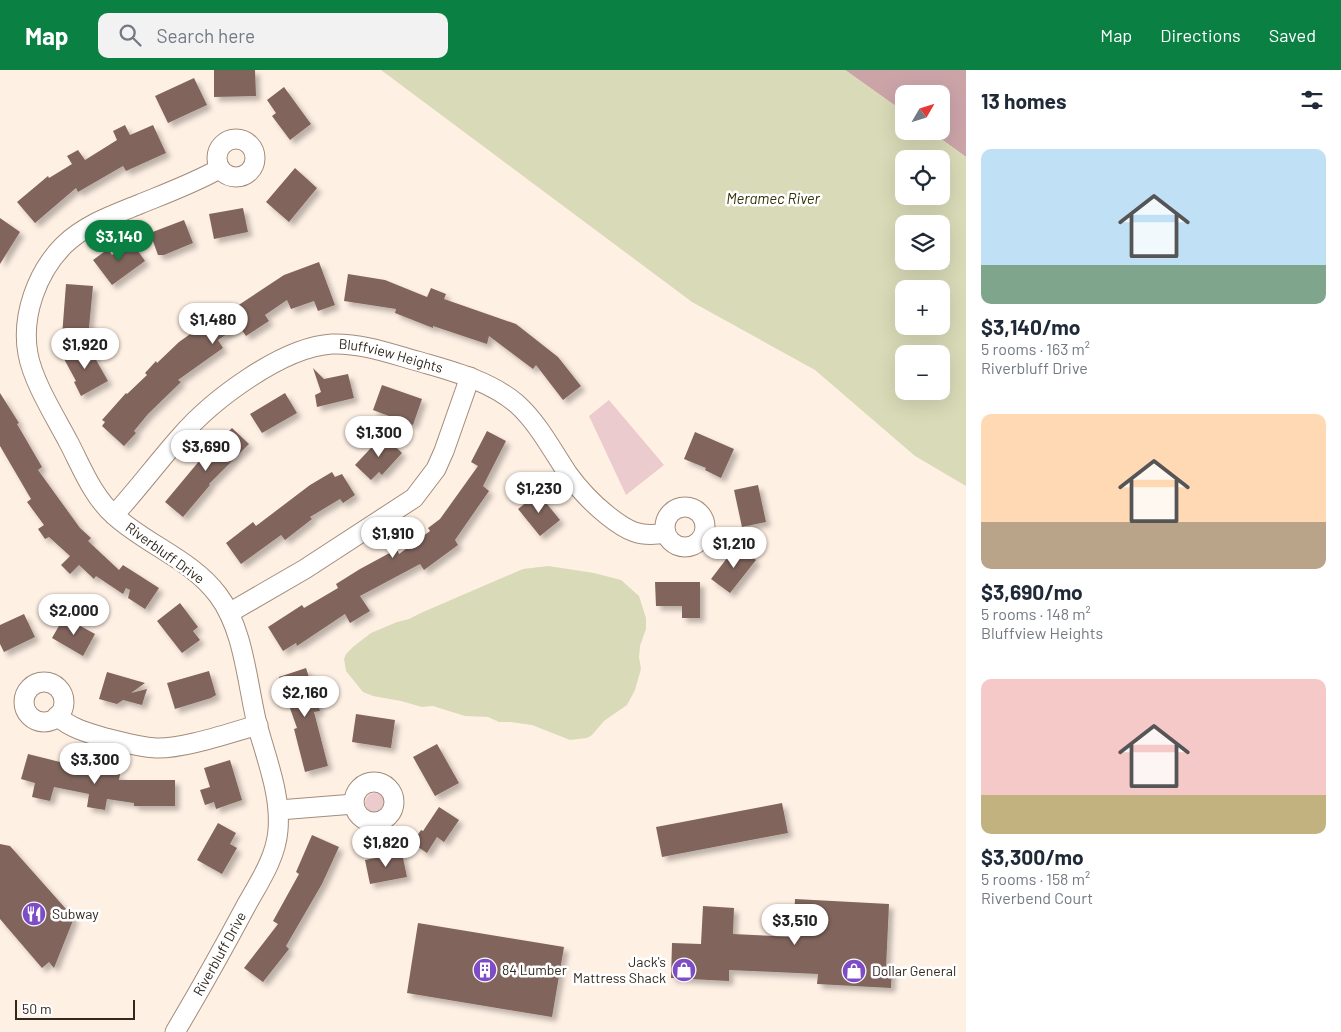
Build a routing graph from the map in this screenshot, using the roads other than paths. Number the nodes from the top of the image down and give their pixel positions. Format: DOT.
graph roads {
  1 [pos="219,169"];
  2 [pos="470,377"];
  3 [pos="114,515"];
  4 [pos="665,534"];
  5 [pos="229,613"];
  6 [pos="57,716"];
  7 [pos="258,726"];
  8 [pos="354,804"];
  9 [pos="279,810"];
  10 [pos="175,1032"];
  1 -- 3 [label="street, Riverbluff Drive"];
  2 -- 3 [label="street, Bluffview Heights"];
  2 -- 4 [label="street, Bluffview Heights"];
  2 -- 5 [label="street"];
  3 -- 5 [label="street, Riverbluff Drive"];
  5 -- 7 [label="street, Riverbluff Drive"];
  6 -- 7 [label="street"];
  7 -- 9 [label="street, Riverbluff Drive"];
  8 -- 9 [label="street"];
  9 -- 10 [label="street, Riverbluff Drive"];
}
